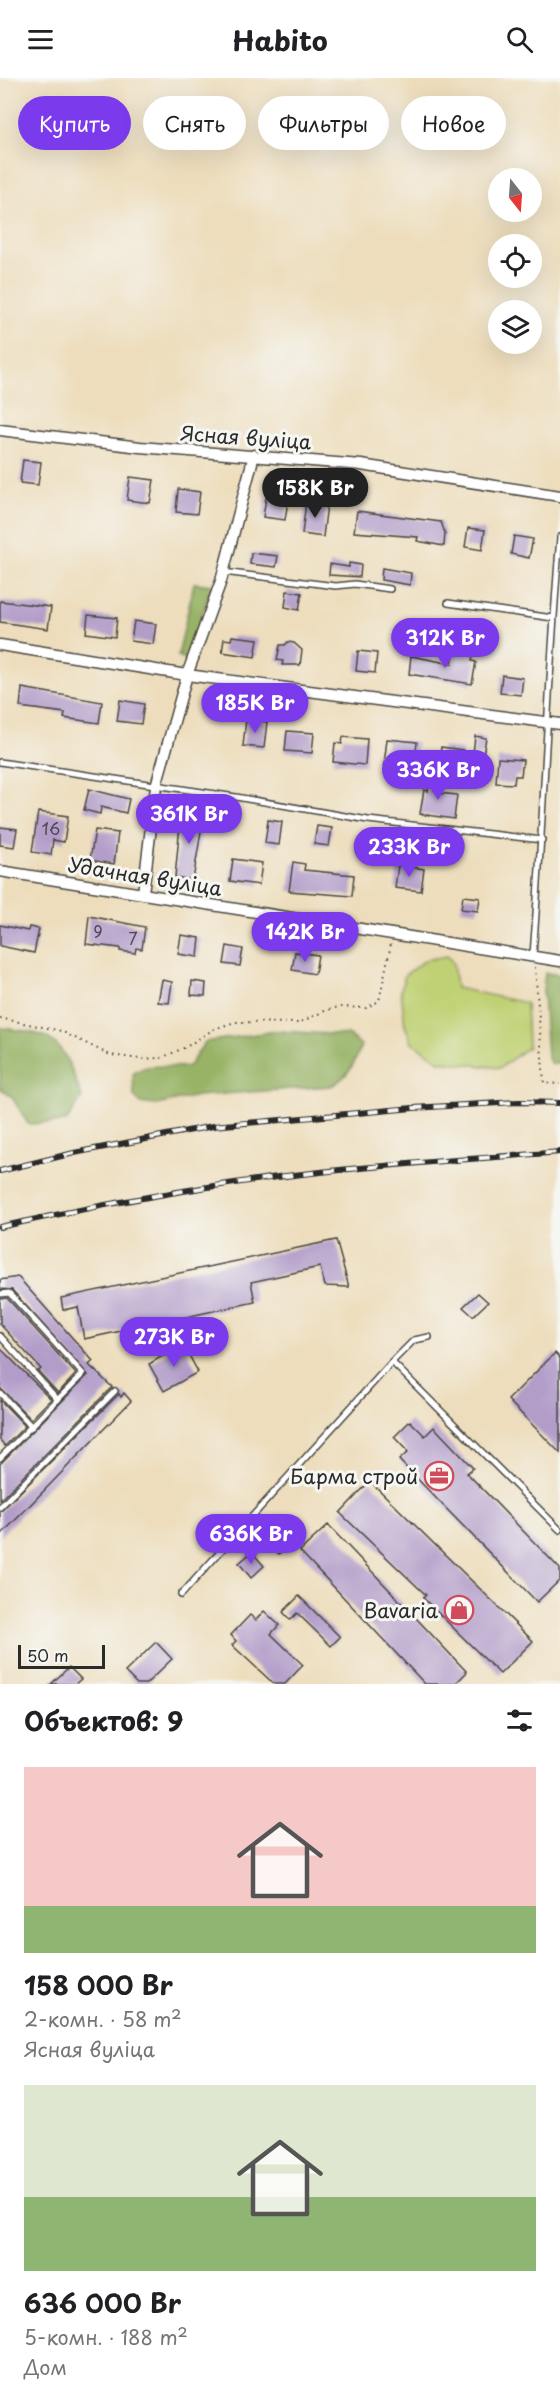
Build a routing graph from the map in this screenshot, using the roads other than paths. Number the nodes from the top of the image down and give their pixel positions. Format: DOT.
graph roads {
  1 [pos="0,430"];
  2 [pos="254,455"];
  3 [pos="560,496"];
  4 [pos="560,537"];
  5 [pos="223,572"];
  6 [pos="390,589"];
  7 [pos="448,603"];
  8 [pos="553,618"];
  9 [pos="0,645"];
  10 [pos="187,675"];
  11 [pos="547,722"];
  12 [pos="560,724"];
  13 [pos="0,762"];
  14 [pos="156,786"];
  15 [pos="542,840"];
  16 [pos="0,871"];
  17 [pos="142,893"];
  18 [pos="533,955"];
  19 [pos="560,961"];
  20 [pos="0,1294"];
  21 [pos="0,1336"];
  22 [pos="429,1337"];
  23 [pos="392,1362"];
  24 [pos="115,1391"];
  25 [pos="0,1393"];
  26 [pos="58,1400"];
  27 [pos="32,1427"];
  28 [pos="1,1455"];
  29 [pos="0,1507"];
  30 [pos="560,1530"];
  31 [pos="181,1595"];
  1 -- 2 [label="street, Ясная вуліца"];
  2 -- 3 [label="street, Ясная вуліца"];
  2 -- 5 [label="street"];
  4 -- 8 [label="lane"];
  5 -- 6 [label="lane"];
  5 -- 10 [label="street"];
  7 -- 8 [label="lane"];
  8 -- 11 [label="lane"];
  9 -- 10 [label="street"];
  10 -- 11 [label="street"];
  10 -- 14 [label="street"];
  11 -- 12 [label="street"];
  11 -- 15 [label="lane"];
  13 -- 14 [label="lane"];
  14 -- 15 [label="lane"];
  14 -- 17 [label="street"];
  15 -- 18 [label="lane"];
  16 -- 17 [label="street, Удачная вуліца"];
  17 -- 18 [label="street, Удачная вуліца"];
  18 -- 19 [label="street, Удачная вуліца"];
  20 -- 26 [label="lane"];
  21 -- 26 [label="lane"];
  22 -- 23 [label="lane"];
  23 -- 30 [label="lane"];
  23 -- 31 [label="lane"];
  24 -- 29 [label="lane"];
  25 -- 27 [label="lane"];
  26 -- 27 [label="lane"];
  27 -- 28 [label="lane"];
}
